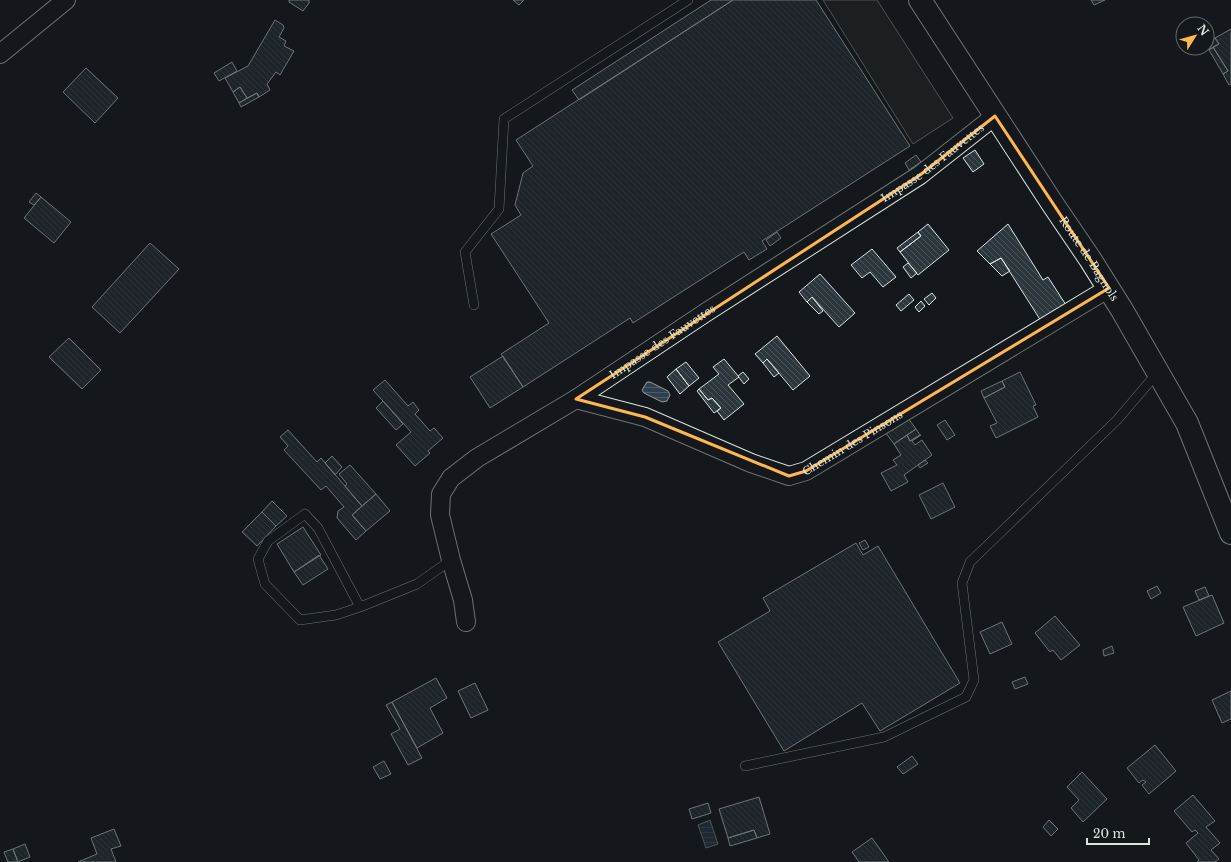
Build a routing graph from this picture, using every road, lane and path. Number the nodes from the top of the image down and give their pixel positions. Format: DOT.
graph roads {
  1 [pos="66,0"];
  2 [pos="688,0"];
  3 [pos="920,0"];
  4 [pos="2,50"];
  5 [pos="995,116"];
  6 [pos="1109,288"];
  7 [pos="474,304"];
  8 [pos="1158,372"];
  9 [pos="576,399"];
  10 [pos="1231,533"];
  11 [pos="451,560"];
  12 [pos="360,607"];
  13 [pos="466,622"];
  14 [pos="745,766"];
  1 -- 4 [label="street"];
  2 -- 7 [label="lane"];
  3 -- 5 [label="main road, Route de Bagnols"];
  5 -- 6 [label="main road, Route de Bagnols"];
  5 -- 9 [label="street, Impasse des Fauvettes"];
  6 -- 8 [label="main road, Route de Bagnols"];
  6 -- 9 [label="street, Chemin des Pinsons"];
  8 -- 10 [label="main road, Route de Bagnols"];
  8 -- 14 [label="lane"];
  9 -- 11 [label="street, Impasse des Fauvettes"];
  11 -- 12 [label="lane"];
  11 -- 13 [label="street, Impasse des Fauvettes"];
  12 -- 12 [label="lane"];
}
